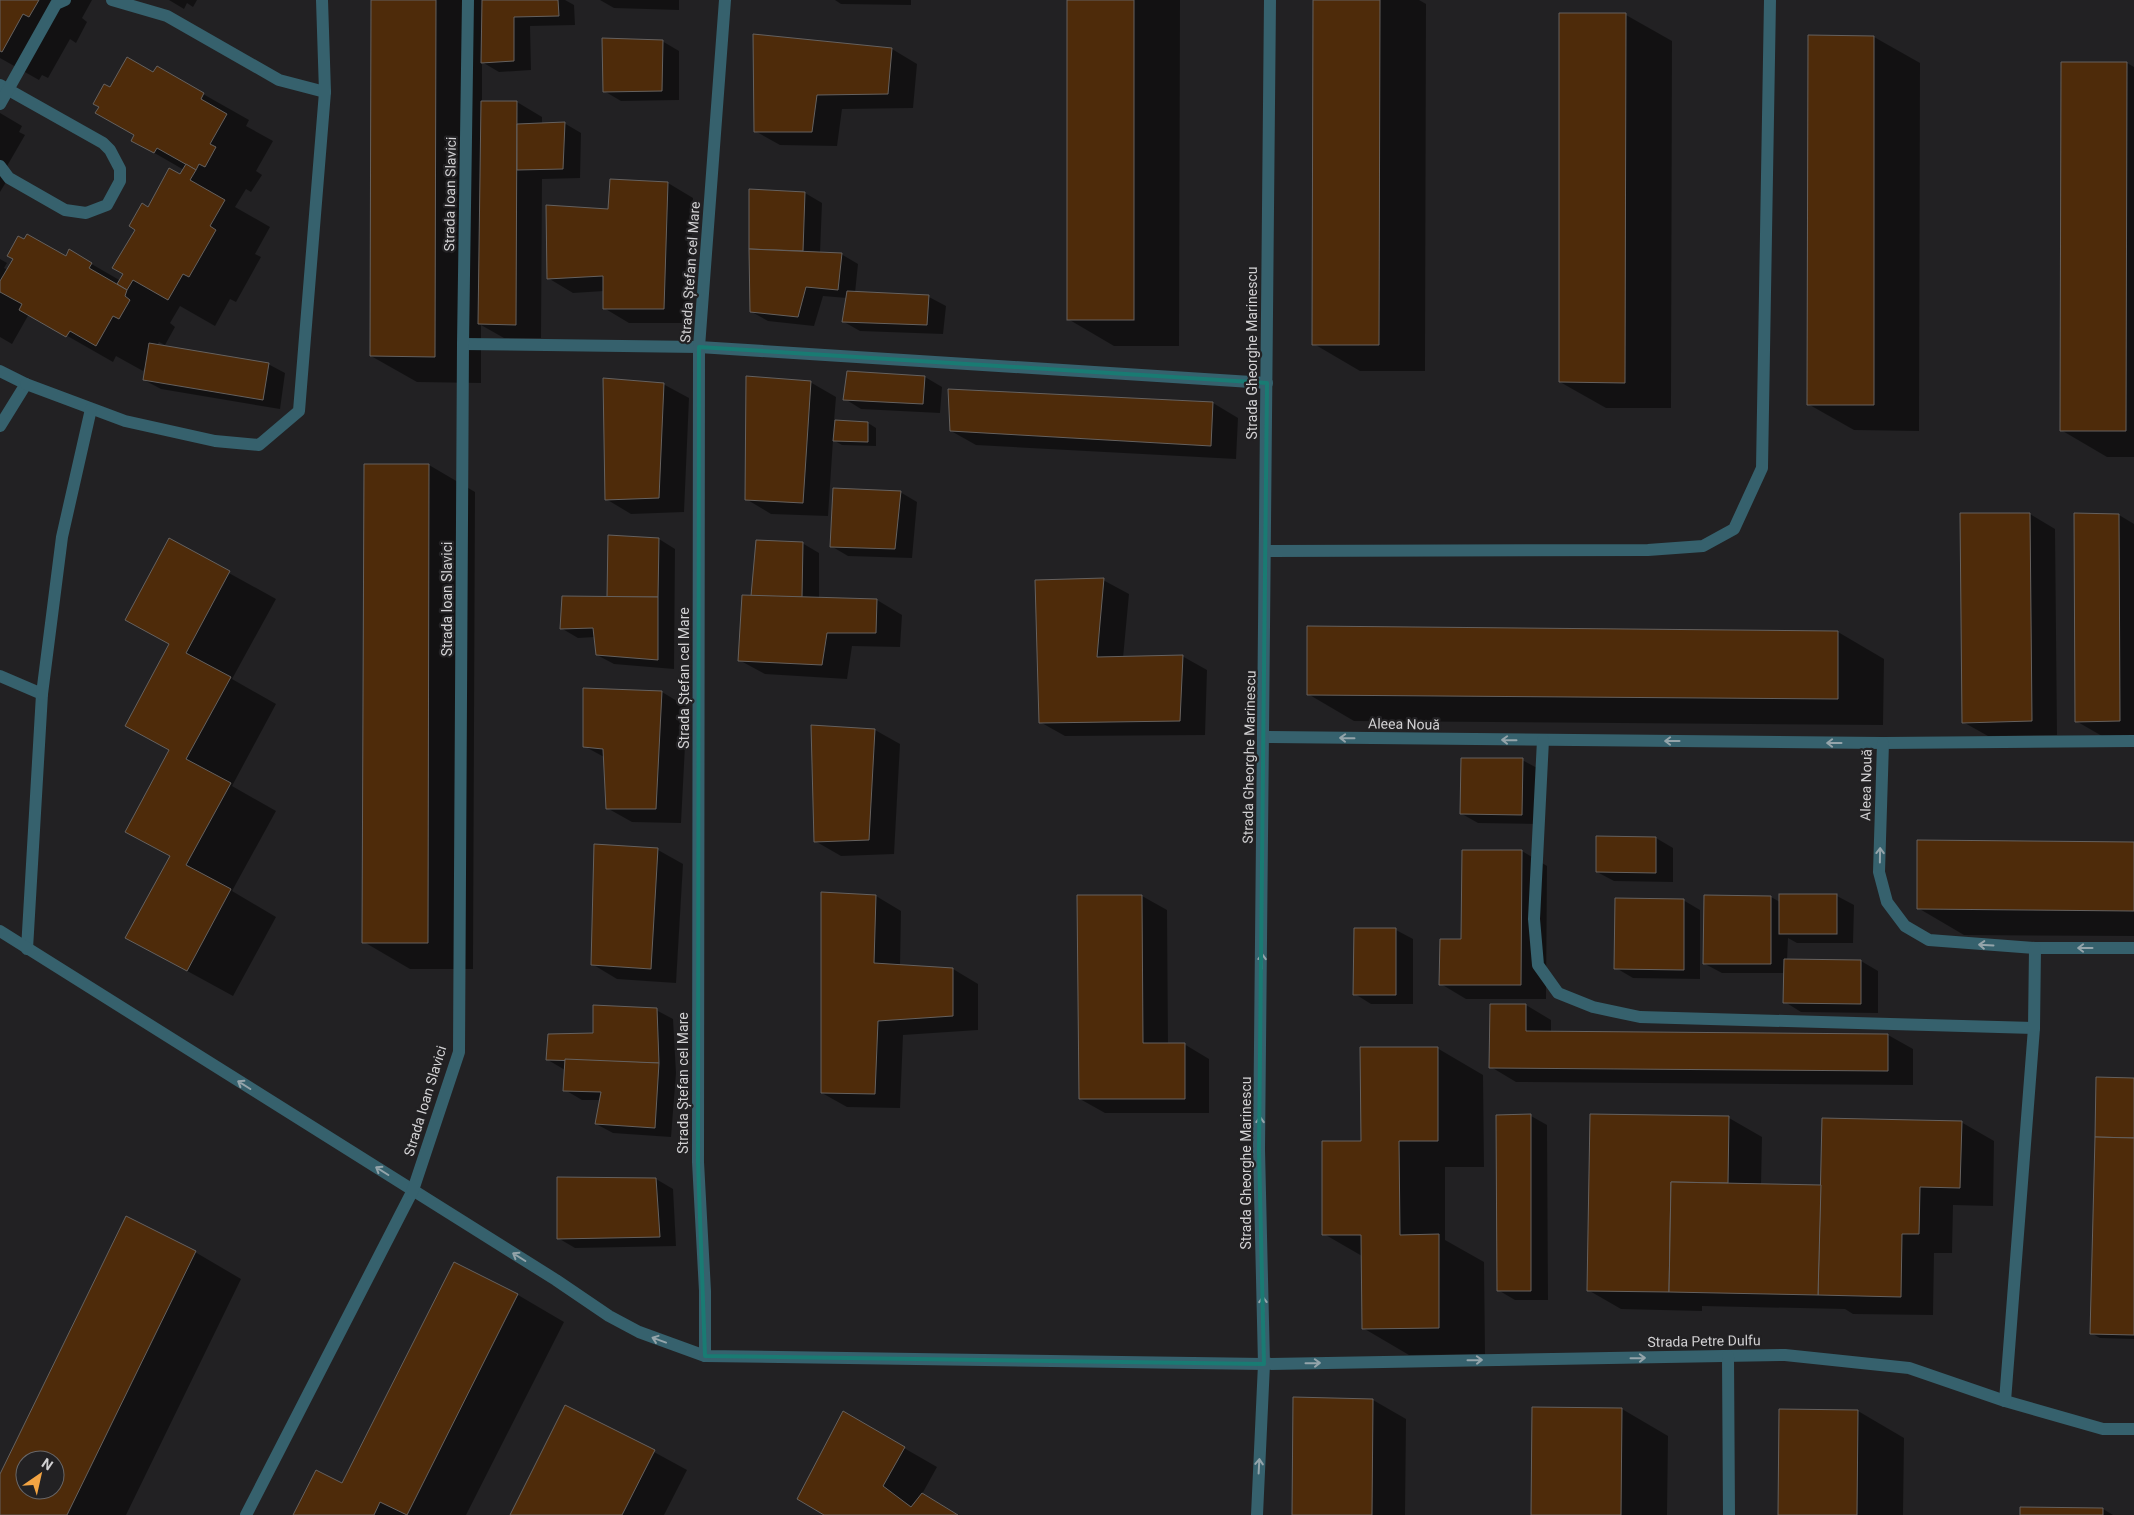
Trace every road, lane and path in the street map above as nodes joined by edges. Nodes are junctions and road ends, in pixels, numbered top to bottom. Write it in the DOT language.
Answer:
graph roads {
  1 [pos="65,0"];
  2 [pos="112,0"];
  3 [pos="322,0"];
  4 [pos="468,0"];
  5 [pos="725,0"];
  6 [pos="1270,0"];
  7 [pos="1770,0"];
  8 [pos="4,87"];
  9 [pos="325,92"];
  10 [pos="0,104"];
  11 [pos="0,166"];
  12 [pos="463,344"];
  13 [pos="699,347"];
  14 [pos="0,371"];
  15 [pos="1267,383"];
  16 [pos="26,384"];
  17 [pos="91,408"];
  18 [pos="0,426"];
  19 [pos="1266,551"];
  20 [pos="0,676"];
  21 [pos="42,694"];
  22 [pos="1264,737"];
  23 [pos="1543,740"];
  24 [pos="2134,741"];
  25 [pos="1883,743"];
  26 [pos="0,931"];
  27 [pos="2035,948"];
  28 [pos="2134,948"];
  29 [pos="27,949"];
  30 [pos="2034,1028"];
  31 [pos="412,1190"];
  32 [pos="705,1356"];
  33 [pos="1728,1356"];
  34 [pos="1264,1364"];
  35 [pos="2005,1401"];
  36 [pos="2134,1429"];
  37 [pos="246,1515"];
  38 [pos="1257,1515"];
  39 [pos="1729,1515"];
  1 -- 8 [label="street"];
  2 -- 9 [label="street"];
  3 -- 9 [label="street"];
  4 -- 12 [label="street, Strada Ioan Slavici"];
  5 -- 13 [label="street, Strada Ștefan cel Mare"];
  6 -- 15 [label="street, Strada Gheorghe Marinescu"];
  7 -- 19 [label="street"];
  8 -- 10 [label="street"];
  8 -- 11 [label="street"];
  9 -- 17 [label="street"];
  12 -- 13 [label="street"];
  12 -- 31 [label="street, Strada Ioan Slavici"];
  13 -- 15 [label="street"];
  13 -- 32 [label="street, Strada Ștefan cel Mare"];
  14 -- 16 [label="street"];
  15 -- 19 [label="street, Strada Gheorghe Marinescu"];
  16 -- 17 [label="street"];
  16 -- 18 [label="street"];
  17 -- 21 [label="street"];
  19 -- 22 [label="street, Strada Gheorghe Marinescu"];
  20 -- 21 [label="street"];
  21 -- 29 [label="street"];
  23 -- 22 [label="street, Aleea Nouă, one-way"];
  34 -- 22 [label="street, Strada Gheorghe Marinescu, one-way"];
  25 -- 23 [label="street, Aleea Nouă, one-way"];
  23 -- 30 [label="street"];
  24 -- 25 [label="street"];
  27 -- 25 [label="street, Aleea Nouă, one-way"];
  26 -- 29 [label="street"];
  28 -- 27 [label="street, Aleea Nouă, one-way"];
  27 -- 30 [label="street"];
  31 -- 29 [label="street, one-way"];
  30 -- 35 [label="street"];
  32 -- 31 [label="street, one-way"];
  31 -- 37 [label="street, Strada Ioan Slavici"];
  32 -- 34 [label="street, Strada Petre Dulfu"];
  34 -- 33 [label="street, Strada Petre Dulfu, one-way"];
  33 -- 35 [label="street, Strada Petre Dulfu"];
  33 -- 39 [label="street"];
  38 -- 34 [label="street, Strada Gheorghe Marinescu, one-way"];
  35 -- 36 [label="street, Strada Petre Dulfu"];
}
